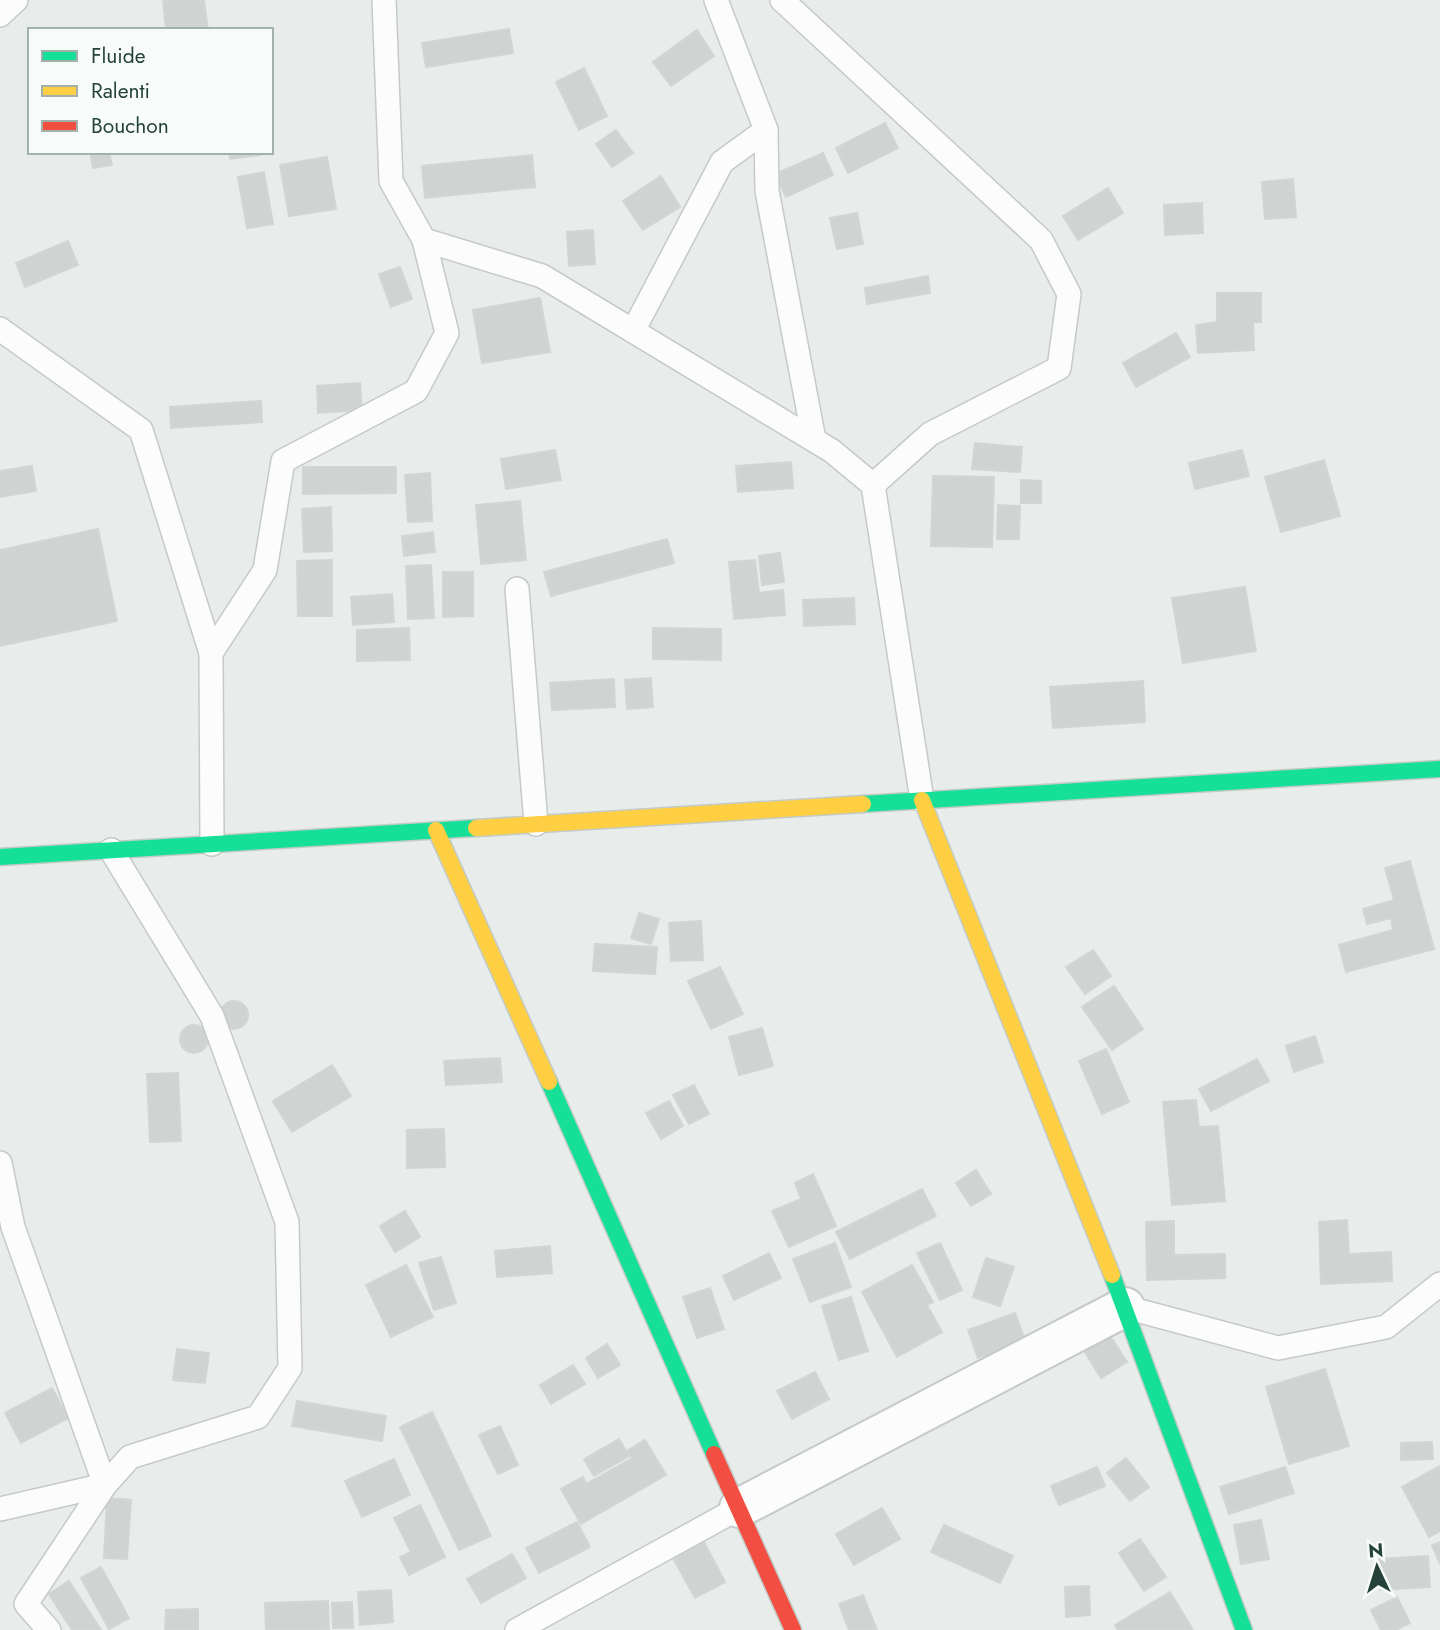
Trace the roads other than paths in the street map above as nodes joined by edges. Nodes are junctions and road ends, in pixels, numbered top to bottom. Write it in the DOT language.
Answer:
graph roads {
  1 [pos="16,0"];
  2 [pos="384,0"];
  3 [pos="716,0"];
  4 [pos="782,0"];
  5 [pos="0,15"];
  6 [pos="766,130"];
  7 [pos="424,240"];
  8 [pos="0,330"];
  9 [pos="633,331"];
  10 [pos="814,440"];
  11 [pos="873,485"];
  12 [pos="517,589"];
  13 [pos="211,653"];
  14 [pos="1440,769"];
  15 [pos="922,800"];
  16 [pos="536,824"];
  17 [pos="436,830"];
  18 [pos="212,844"];
  19 [pos="111,850"];
  20 [pos="0,857"];
  21 [pos="0,1163"];
  22 [pos="1440,1284"];
  23 [pos="1125,1307"];
  24 [pos="104,1485"];
  25 [pos="739,1508"];
  26 [pos="0,1509"];
  27 [pos="49,1630"];
  28 [pos="517,1630"];
  29 [pos="793,1630"];
  30 [pos="1244,1630"];
  1 -- 5 [label="lane"];
  2 -- 7 [label="lane"];
  3 -- 6 [label="lane"];
  4 -- 11 [label="lane"];
  6 -- 9 [label="lane"];
  6 -- 10 [label="lane"];
  7 -- 9 [label="lane"];
  7 -- 13 [label="lane"];
  8 -- 13 [label="lane"];
  9 -- 10 [label="lane"];
  10 -- 11 [label="lane"];
  11 -- 15 [label="lane"];
  12 -- 16 [label="lane"];
  13 -- 18 [label="lane"];
  14 -- 15 [label="street"];
  15 -- 16 [label="street"];
  15 -- 23 [label="street"];
  16 -- 17 [label="street"];
  17 -- 18 [label="street"];
  17 -- 25 [label="street"];
  18 -- 19 [label="street"];
  19 -- 20 [label="street"];
  19 -- 24 [label="lane"];
  21 -- 24 [label="lane"];
  22 -- 23 [label="lane"];
  23 -- 25 [label="street"];
  23 -- 30 [label="street"];
  24 -- 26 [label="lane"];
  24 -- 27 [label="lane"];
  25 -- 28 [label="lane"];
  25 -- 29 [label="street"];
}
